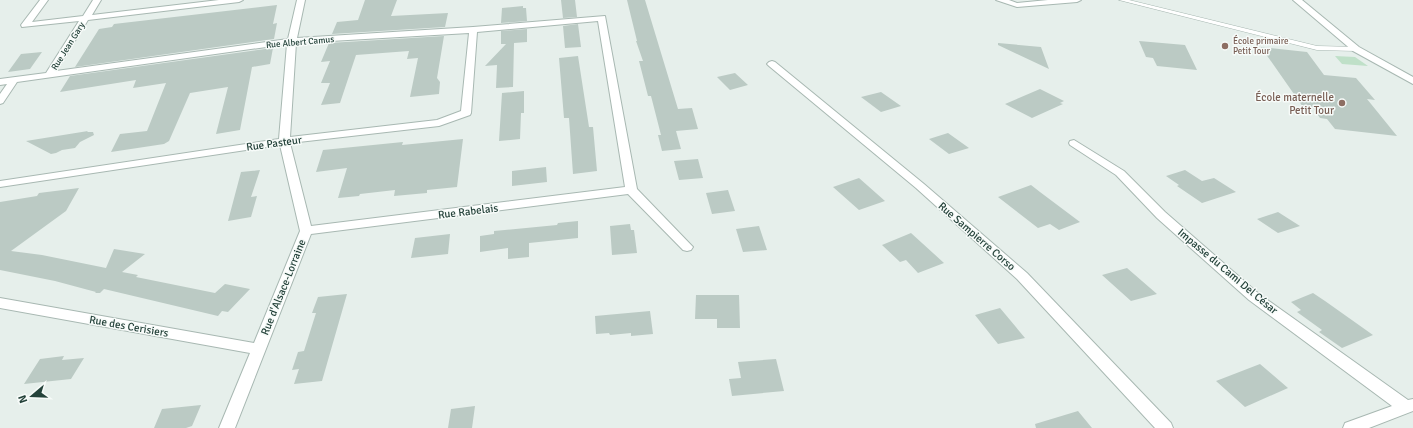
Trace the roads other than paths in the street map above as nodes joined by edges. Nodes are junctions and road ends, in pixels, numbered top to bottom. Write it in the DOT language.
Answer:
graph roads {
  1 [pos="44,0"];
  2 [pos="97,0"];
  3 [pos="239,0"];
  4 [pos="301,0"];
  5 [pos="1000,0"];
  6 [pos="1077,0"];
  7 [pos="1122,0"];
  8 [pos="1297,0"];
  9 [pos="86,18"];
  10 [pos="473,30"];
  11 [pos="292,41"];
  12 [pos="1356,49"];
  13 [pos="772,64"];
  14 [pos="50,74"];
  15 [pos="14,80"];
  16 [pos="1413,81"];
  17 [pos="0,82"];
  18 [pos="0,100"];
  19 [pos="284,141"];
  20 [pos="1074,143"];
  21 [pos="0,184"];
  22 [pos="631,190"];
  23 [pos="306,231"];
  24 [pos="687,247"];
  25 [pos="0,303"];
  26 [pos="258,349"];
  27 [pos="1410,406"];
  28 [pos="227,428"];
  29 [pos="1165,428"];
  30 [pos="1352,428"];
  1 -- 9 [label="street, Rue Jean Gary"];
  2 -- 9 [label="street, Rue Jean Gary"];
  3 -- 9 [label="street"];
  4 -- 11 [label="street, Rue d'Alsace-Lorraine"];
  5 -- 6 [label="street"];
  7 -- 12 [label="lane"];
  8 -- 12 [label="street"];
  9 -- 14 [label="street, Rue Jean Gary"];
  10 -- 11 [label="street, Rue Albert Camus"];
  10 -- 19 [label="street, Rue Pasteur"];
  10 -- 22 [label="street, Rue Albert Camus"];
  11 -- 14 [label="street, Rue Albert Camus"];
  11 -- 19 [label="street, Rue d'Alsace-Lorraine"];
  12 -- 16 [label="street"];
  13 -- 29 [label="street, Rue Sampierre Corso"];
  14 -- 15 [label="street, Rue Albert Camus"];
  15 -- 17 [label="street, Rue Albert Camus"];
  15 -- 18 [label="street"];
  19 -- 21 [label="street, Rue Pasteur"];
  19 -- 23 [label="street, Rue d'Alsace-Lorraine"];
  20 -- 27 [label="street, Impasse du Cami Del César"];
  22 -- 23 [label="street, Rue Rabelais"];
  22 -- 24 [label="street"];
  23 -- 26 [label="street, Rue d'Alsace-Lorraine"];
  25 -- 26 [label="street, Rue des Cerisiers"];
  26 -- 28 [label="street, Rue d'Alsace-Lorraine"];
  27 -- 30 [label="street"];
}
